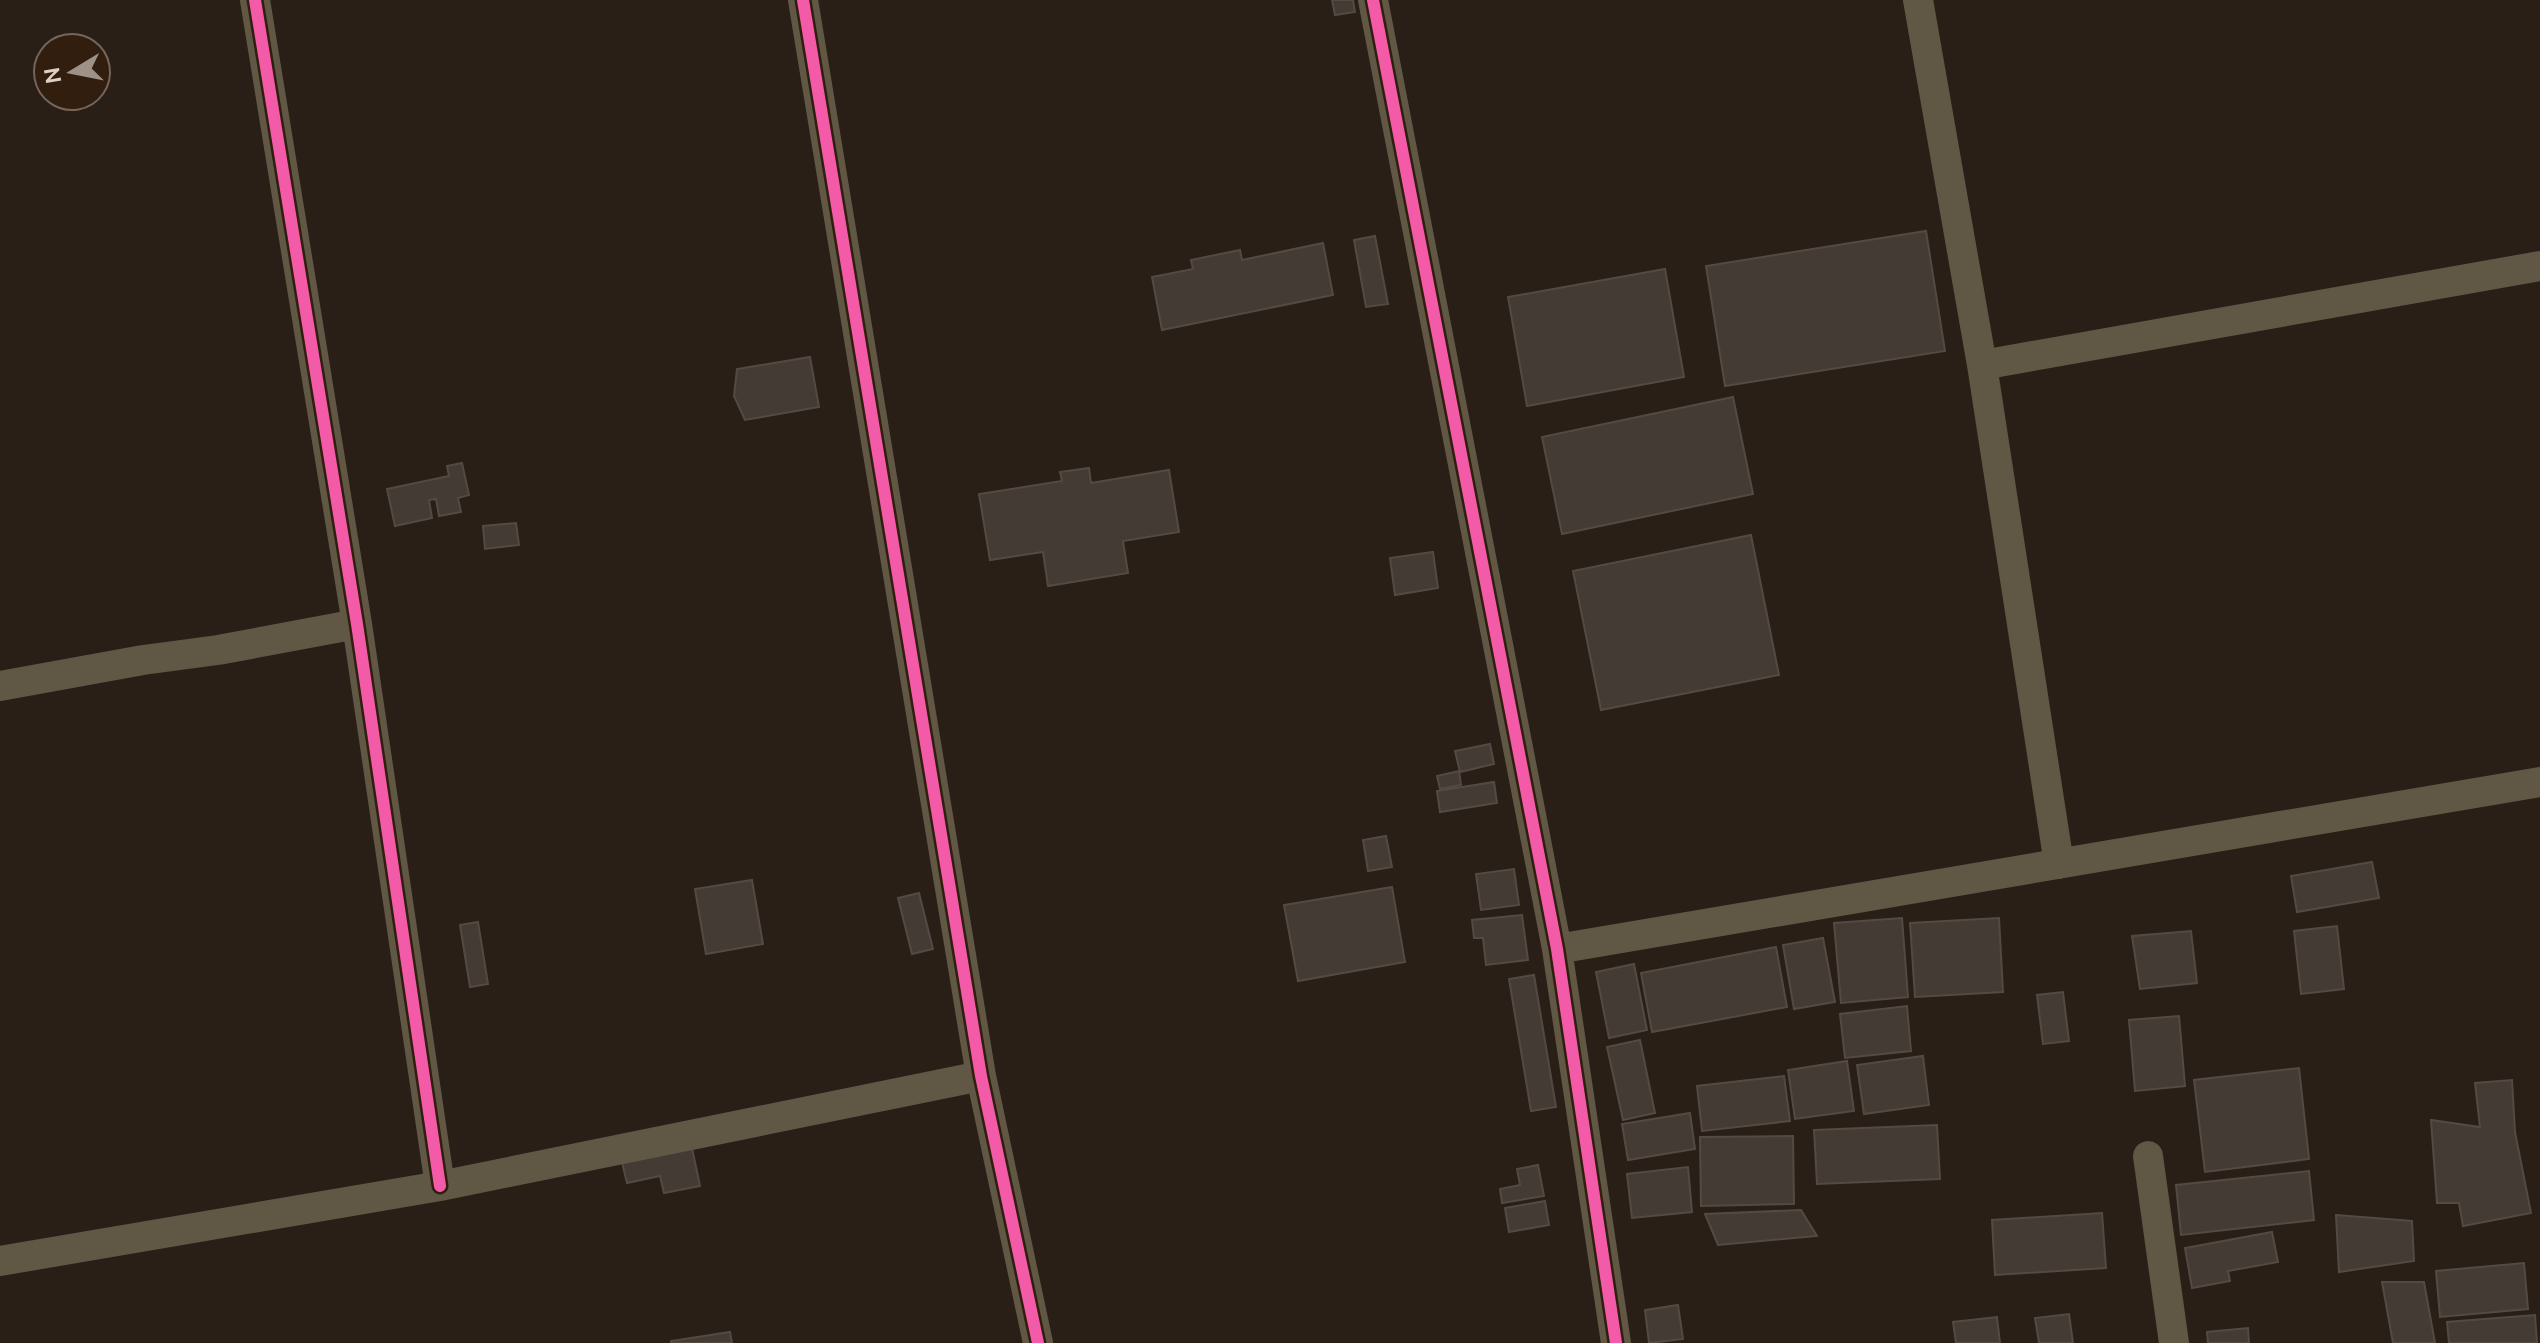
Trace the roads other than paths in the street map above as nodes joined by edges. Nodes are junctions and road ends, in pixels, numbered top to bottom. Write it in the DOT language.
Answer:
graph roads {
  1 [pos="255,0"];
  2 [pos="803,0"];
  3 [pos="1373,0"];
  4 [pos="1918,0"];
  5 [pos="2540,266"];
  6 [pos="1982,365"];
  7 [pos="357,624"];
  8 [pos="0,686"];
  9 [pos="2540,782"];
  10 [pos="2059,864"];
  11 [pos="1557,949"];
  12 [pos="981,1076"];
  13 [pos="2148,1156"];
  14 [pos="440,1186"];
  15 [pos="0,1261"];
  16 [pos="1038,1343"];
  17 [pos="1616,1343"];
  18 [pos="2174,1343"];
  1 -- 7 [label="street"];
  2 -- 12 [label="street"];
  3 -- 11 [label="street"];
  4 -- 6 [label="street"];
  5 -- 6 [label="street"];
  6 -- 10 [label="street"];
  7 -- 8 [label="street"];
  7 -- 14 [label="street"];
  9 -- 10 [label="street"];
  10 -- 11 [label="street"];
  11 -- 17 [label="street"];
  12 -- 14 [label="street"];
  12 -- 16 [label="street"];
  13 -- 18 [label="street"];
  14 -- 15 [label="street"];
}
